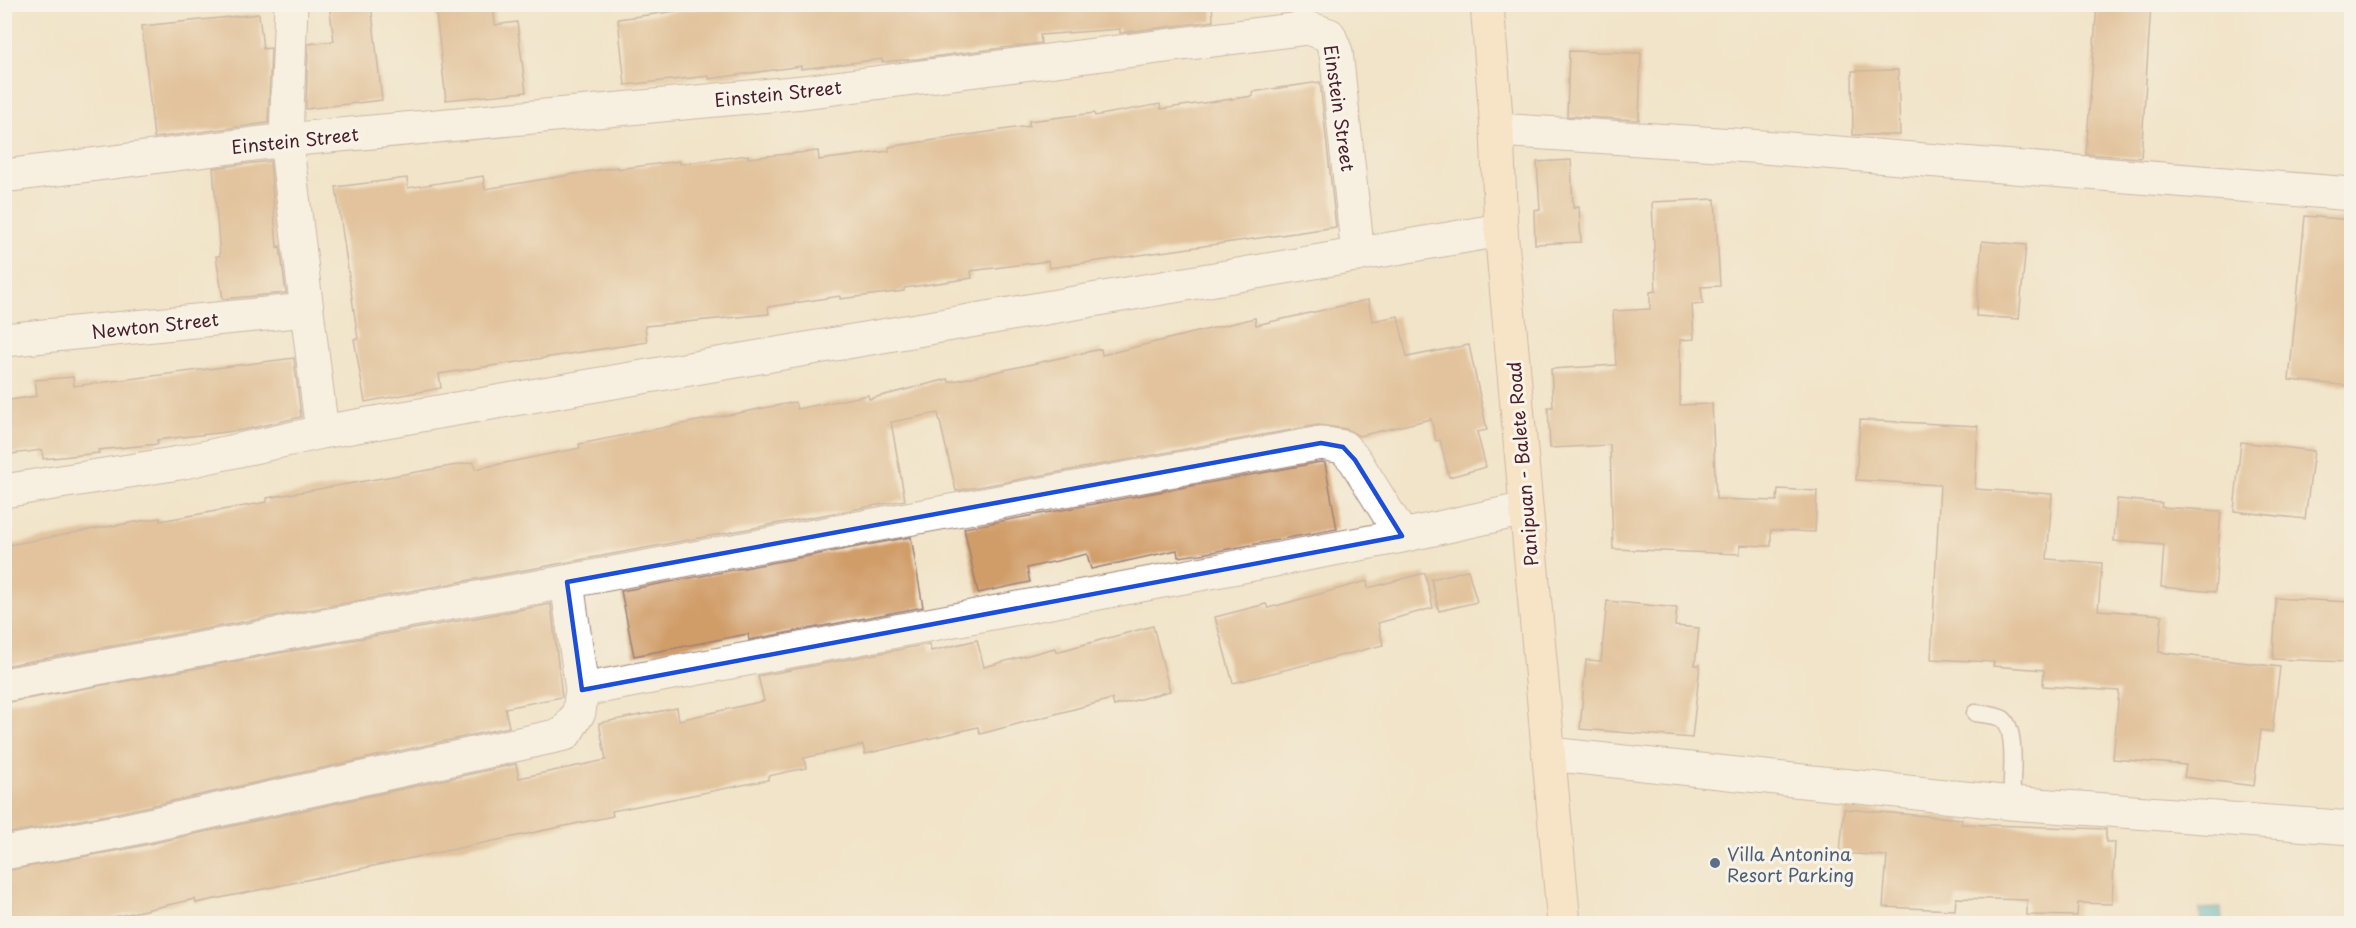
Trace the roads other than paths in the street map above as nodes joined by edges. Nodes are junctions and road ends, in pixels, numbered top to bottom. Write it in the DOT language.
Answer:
graph roads {
  1 [pos="291,4"];
  2 [pos="1487,4"];
  3 [pos="1497,130"];
  4 [pos="286,140"];
  5 [pos="4,176"];
  6 [pos="2352,194"];
  7 [pos="1501,230"];
  8 [pos="1358,255"];
  9 [pos="306,310"];
  10 [pos="4,340"];
  11 [pos="322,432"];
  12 [pos="4,491"];
  13 [pos="1526,508"];
  14 [pos="1402,536"];
  15 [pos="567,582"];
  16 [pos="4,685"];
  17 [pos="582,690"];
  18 [pos="1975,713"];
  19 [pos="1549,754"];
  20 [pos="2011,802"];
  21 [pos="2352,828"];
  22 [pos="4,854"];
  23 [pos="1564,924"];
  1 -- 4 [label="street"];
  2 -- 3 [label="main road, Panipuan - Balete Road"];
  3 -- 6 [label="street"];
  3 -- 7 [label="main road, Panipuan - Balete Road"];
  4 -- 5 [label="street, Einstein Street"];
  4 -- 8 [label="street, Einstein Street"];
  4 -- 9 [label="street"];
  7 -- 8 [label="street"];
  7 -- 13 [label="main road, Panipuan - Balete Road"];
  8 -- 11 [label="street"];
  9 -- 10 [label="street, Newton Street"];
  9 -- 11 [label="street"];
  11 -- 12 [label="street"];
  13 -- 14 [label="street"];
  13 -- 19 [label="main road, Panipuan - Balete Road"];
  14 -- 15 [label="street"];
  14 -- 17 [label="street"];
  15 -- 16 [label="street"];
  15 -- 17 [label="street"];
  17 -- 22 [label="street"];
  18 -- 20 [label="lane"];
  19 -- 20 [label="street"];
  19 -- 23 [label="main road, Panipuan - Balete Road"];
  20 -- 21 [label="street"];
}
